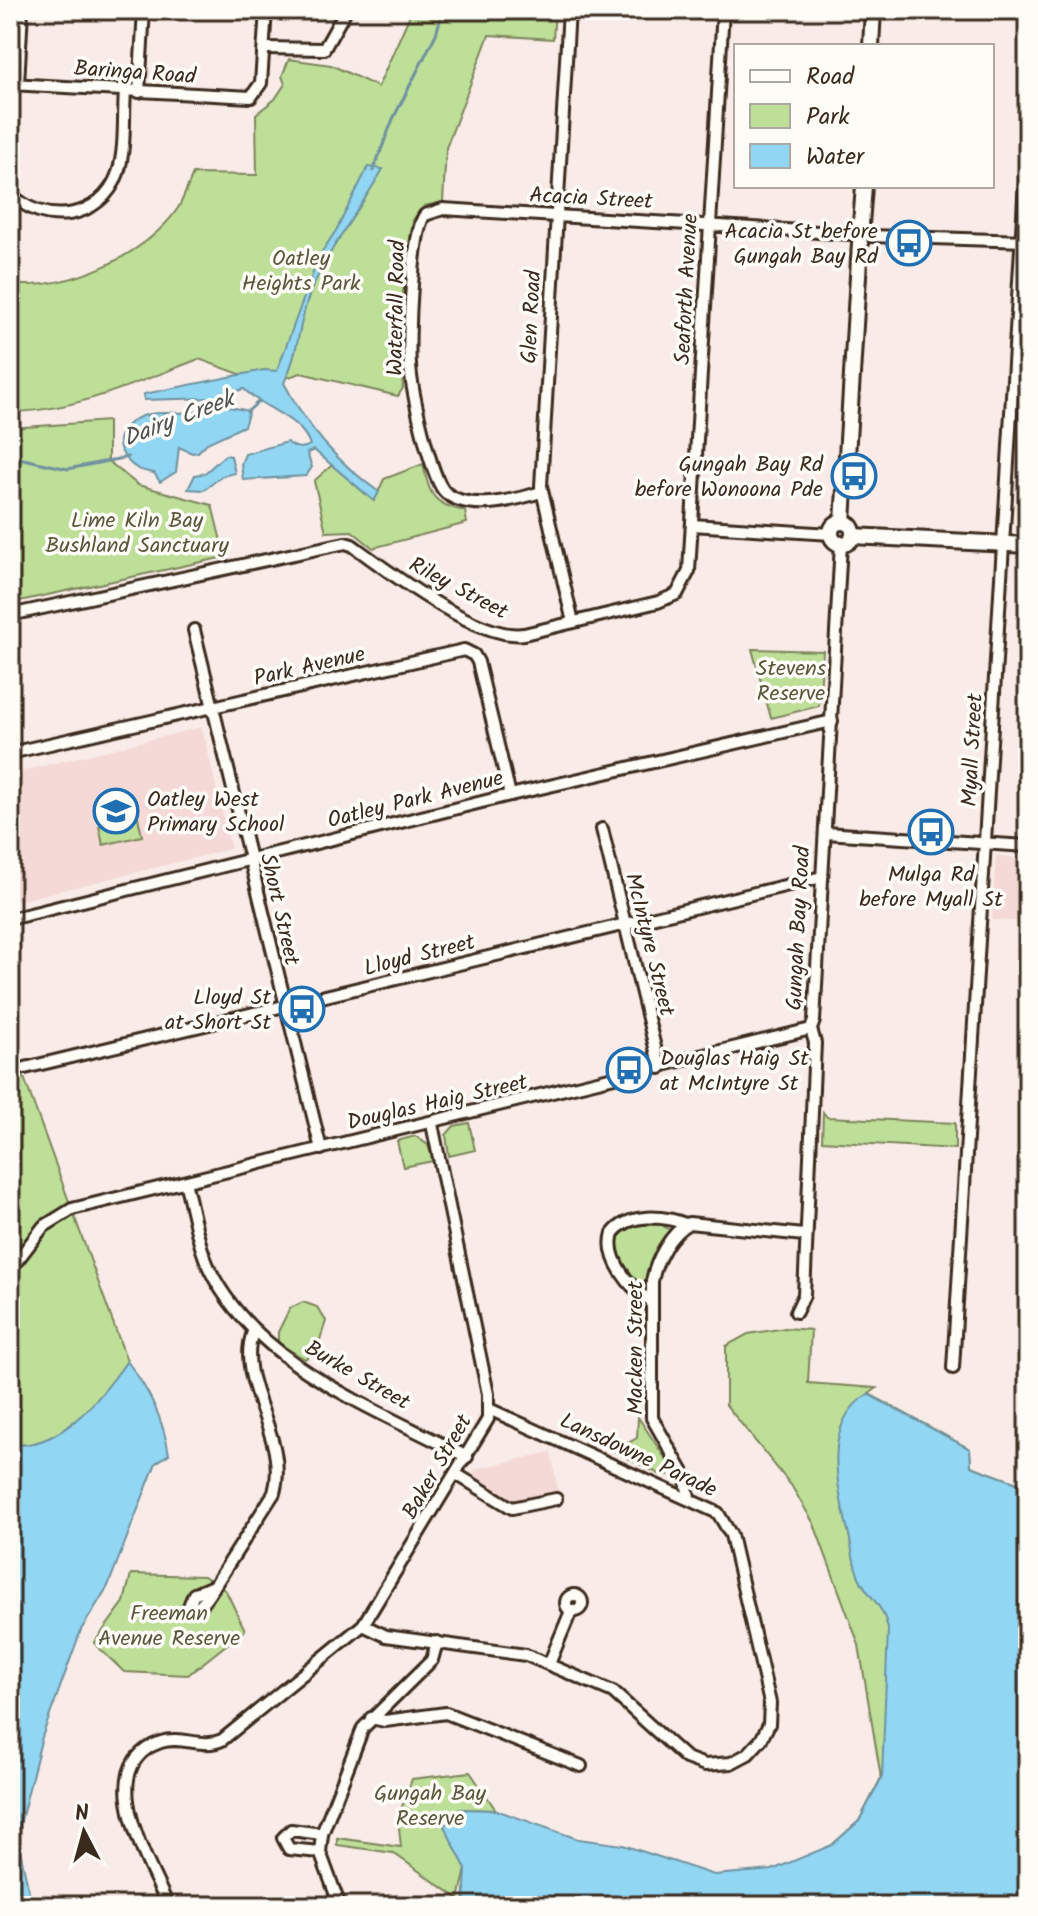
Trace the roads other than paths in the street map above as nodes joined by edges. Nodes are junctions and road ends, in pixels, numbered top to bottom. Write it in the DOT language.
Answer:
graph roads {
  1 [pos="22,10"];
  2 [pos="144,10"];
  3 [pos="266,10"];
  4 [pos="346,10"];
  5 [pos="569,10"];
  6 [pos="723,10"];
  7 [pos="873,10"];
  8 [pos="871,44"];
  9 [pos="264,48"];
  10 [pos="14,84"];
  11 [pos="125,91"];
  12 [pos="139,92"];
  13 [pos="1028,133"];
  14 [pos="864,188"];
  15 [pos="10,193"];
  16 [pos="425,215"];
  17 [pos="556,216"];
  18 [pos="708,224"];
  19 [pos="860,234"];
  20 [pos="1025,241"];
  21 [pos="541,492"];
  22 [pos="692,525"];
  23 [pos="842,538"];
  24 [pos="1004,544"];
  25 [pos="1028,545"];
  26 [pos="689,571"];
  27 [pos="10,615"];
  28 [pos="573,622"];
  29 [pos="194,630"];
  30 [pos="213,709"];
  31 [pos="832,721"];
  32 [pos="10,753"];
  33 [pos="510,795"];
  34 [pos="602,829"];
  35 [pos="825,833"];
  36 [pos="985,843"];
  37 [pos="1028,846"];
  38 [pos="250,861"];
  39 [pos="822,877"];
  40 [pos="10,919"];
  41 [pos="625,924"];
  42 [pos="284,1008"];
  43 [pos="811,1029"];
  44 [pos="25,1068"];
  45 [pos="660,1068"];
  46 [pos="432,1124"];
  47 [pos="321,1149"];
  48 [pos="185,1182"];
  49 [pos="685,1224"];
  50 [pos="804,1235"];
  51 [pos="10,1270"];
  52 [pos="652,1301"];
  53 [pos="796,1312"];
  54 [pos="253,1332"];
  55 [pos="953,1368"];
  56 [pos="489,1409"];
  57 [pos="467,1457"];
  58 [pos="456,1474"];
  59 [pos="689,1497"];
  60 [pos="556,1499"];
  61 [pos="215,1585"];
  62 [pos="571,1611"];
  63 [pos="363,1625"];
  64 [pos="437,1642"];
  65 [pos="549,1664"];
  66 [pos="371,1718"];
  67 [pos="581,1766"];
  68 [pos="322,1834"];
  69 [pos="320,1852"];
  70 [pos="168,1906"];
  71 [pos="340,1906"];
  1 -- 10 [label="street"];
  2 -- 12 [label="street"];
  3 -- 9 [label="street"];
  4 -- 9 [label="street"];
  5 -- 17 [label="street, Glen Road"];
  6 -- 18 [label="street, Seaforth Avenue"];
  7 -- 8 [label="street"];
  9 -- 12 [label="street, Baringa Road"];
  10 -- 11 [label="street, Baringa Road"];
  11 -- 12 [label="street, Baringa Road"];
  11 -- 15 [label="street"];
  13 -- 20 [label="street, Myall Street"];
  14 -- 19 [label="street"];
  16 -- 17 [label="street, Acacia Street"];
  16 -- 21 [label="street, Waterfall Road"];
  17 -- 18 [label="street, Acacia Street"];
  17 -- 21 [label="street, Glen Road"];
  18 -- 19 [label="street, Acacia Street"];
  18 -- 22 [label="street, Seaforth Avenue"];
  19 -- 20 [label="street, Acacia Street"];
  19 -- 23 [label="street"];
  20 -- 24 [label="street, Myall Street"];
  21 -- 28 [label="street, Glen Road"];
  22 -- 23 [label="street"];
  22 -- 26 [label="street, Seaforth Avenue"];
  23 -- 24 [label="street"];
  23 -- 31 [label="street, Gungah Bay Road"];
  24 -- 25 [label="street"];
  24 -- 36 [label="street, Myall Street"];
  26 -- 28 [label="street, Riley Street"];
  27 -- 28 [label="street, Riley Street"];
  29 -- 30 [label="street, Short Street"];
  30 -- 32 [label="street, Park Avenue"];
  30 -- 33 [label="street, Park Avenue"];
  30 -- 38 [label="street, Short Street"];
  31 -- 33 [label="street, Oatley Park Avenue"];
  31 -- 35 [label="street, Gungah Bay Road"];
  33 -- 38 [label="street, Oatley Park Avenue"];
  34 -- 41 [label="street, McIntyre Street"];
  35 -- 36 [label="street"];
  35 -- 39 [label="street, Gungah Bay Road"];
  36 -- 37 [label="street"];
  36 -- 55 [label="street, Myall Street"];
  38 -- 40 [label="street, Oatley Park Avenue"];
  38 -- 42 [label="street, Short Street"];
  39 -- 41 [label="street, Lloyd Street"];
  39 -- 43 [label="street, Gungah Bay Road"];
  41 -- 42 [label="street, Lloyd Street"];
  41 -- 45 [label="street, McIntyre Street"];
  42 -- 44 [label="street, Lloyd Street"];
  42 -- 47 [label="street, Short Street"];
  43 -- 45 [label="street, Douglas Haig Street"];
  43 -- 50 [label="street, Gungah Bay Road"];
  45 -- 46 [label="street, Douglas Haig Street"];
  46 -- 47 [label="street, Douglas Haig Street"];
  46 -- 56 [label="street, Baker Street"];
  47 -- 48 [label="street, Douglas Haig Street"];
  48 -- 51 [label="street, Douglas Haig Street"];
  48 -- 54 [label="street, Burke Street"];
  49 -- 50 [label="street"];
  49 -- 52 [label="street, Macken Street"];
  49 -- 52 [label="street"];
  50 -- 53 [label="street, Gungah Bay Road"];
  52 -- 59 [label="street, Macken Street"];
  54 -- 57 [label="street, Burke Street"];
  54 -- 61 [label="street"];
  56 -- 57 [label="street, Baker Street"];
  56 -- 59 [label="street, Lansdowne Parade"];
  57 -- 58 [label="street, Baker Street"];
  58 -- 60 [label="street"];
  58 -- 63 [label="street, Baker Street"];
  59 -- 65 [label="street, Lansdowne Parade"];
  62 -- 65 [label="street"];
  63 -- 64 [label="street, Lansdowne Parade"];
  63 -- 70 [label="street, Baker Street"];
  64 -- 65 [label="street, Lansdowne Parade"];
  64 -- 66 [label="street"];
  66 -- 67 [label="street"];
  66 -- 68 [label="street"];
  68 -- 69 [label="street"];
  68 -- 69 [label="street"];
  69 -- 71 [label="street"];
}
